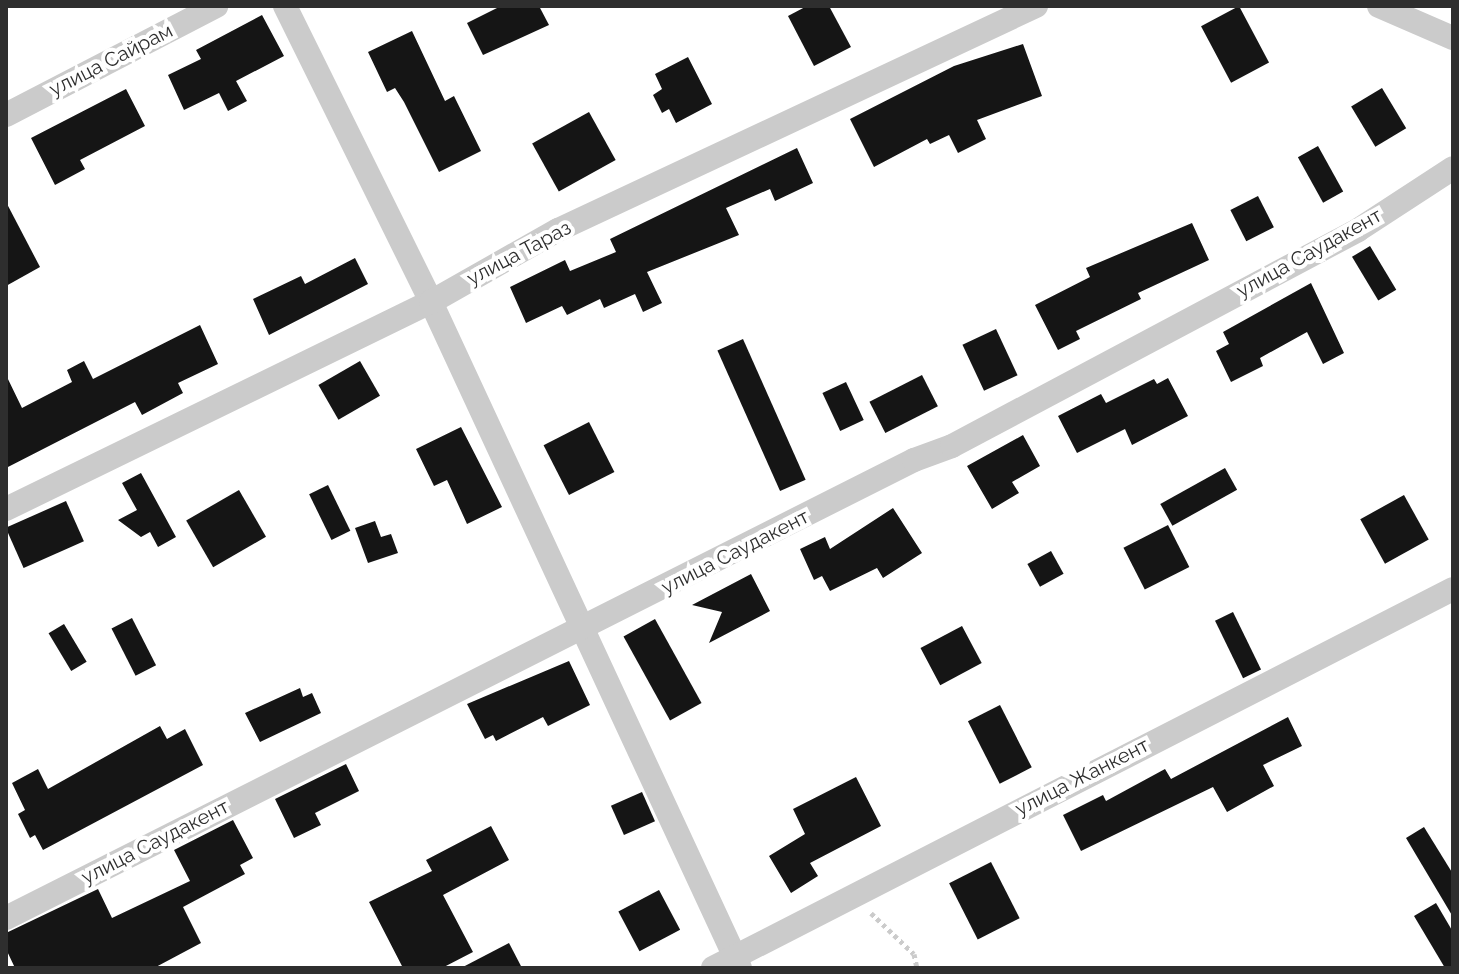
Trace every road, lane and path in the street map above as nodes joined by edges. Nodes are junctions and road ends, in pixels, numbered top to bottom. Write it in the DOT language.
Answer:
graph roads {
  1 [pos="216,6"];
  2 [pos="285,6"];
  3 [pos="1036,6"];
  4 [pos="1379,6"];
  5 [pos="1453,38"];
  6 [pos="6,115"];
  7 [pos="1453,168"];
  8 [pos="431,302"];
  9 [pos="6,509"];
  10 [pos="1453,589"];
  11 [pos="584,630"];
  12 [pos="852,898"];
  13 [pos="6,918"];
  14 [pos="729,965"];
  15 [pos="917,968"];
  1 -- 6 [label="street, улица Сайрам"];
  2 -- 8 [label="street"];
  3 -- 8 [label="street, улица Тараз"];
  4 -- 5 [label="street"];
  7 -- 11 [label="street, улица Саудакент"];
  8 -- 9 [label="street, улица Тараз"];
  8 -- 11 [label="street"];
  10 -- 12 [label="street, улица Жанкент"];
  11 -- 13 [label="street, улица Саудакент"];
  11 -- 14 [label="street"];
  12 -- 14 [label="street, улица Жанкент"];
  12 -- 15 [label="path"];
}
